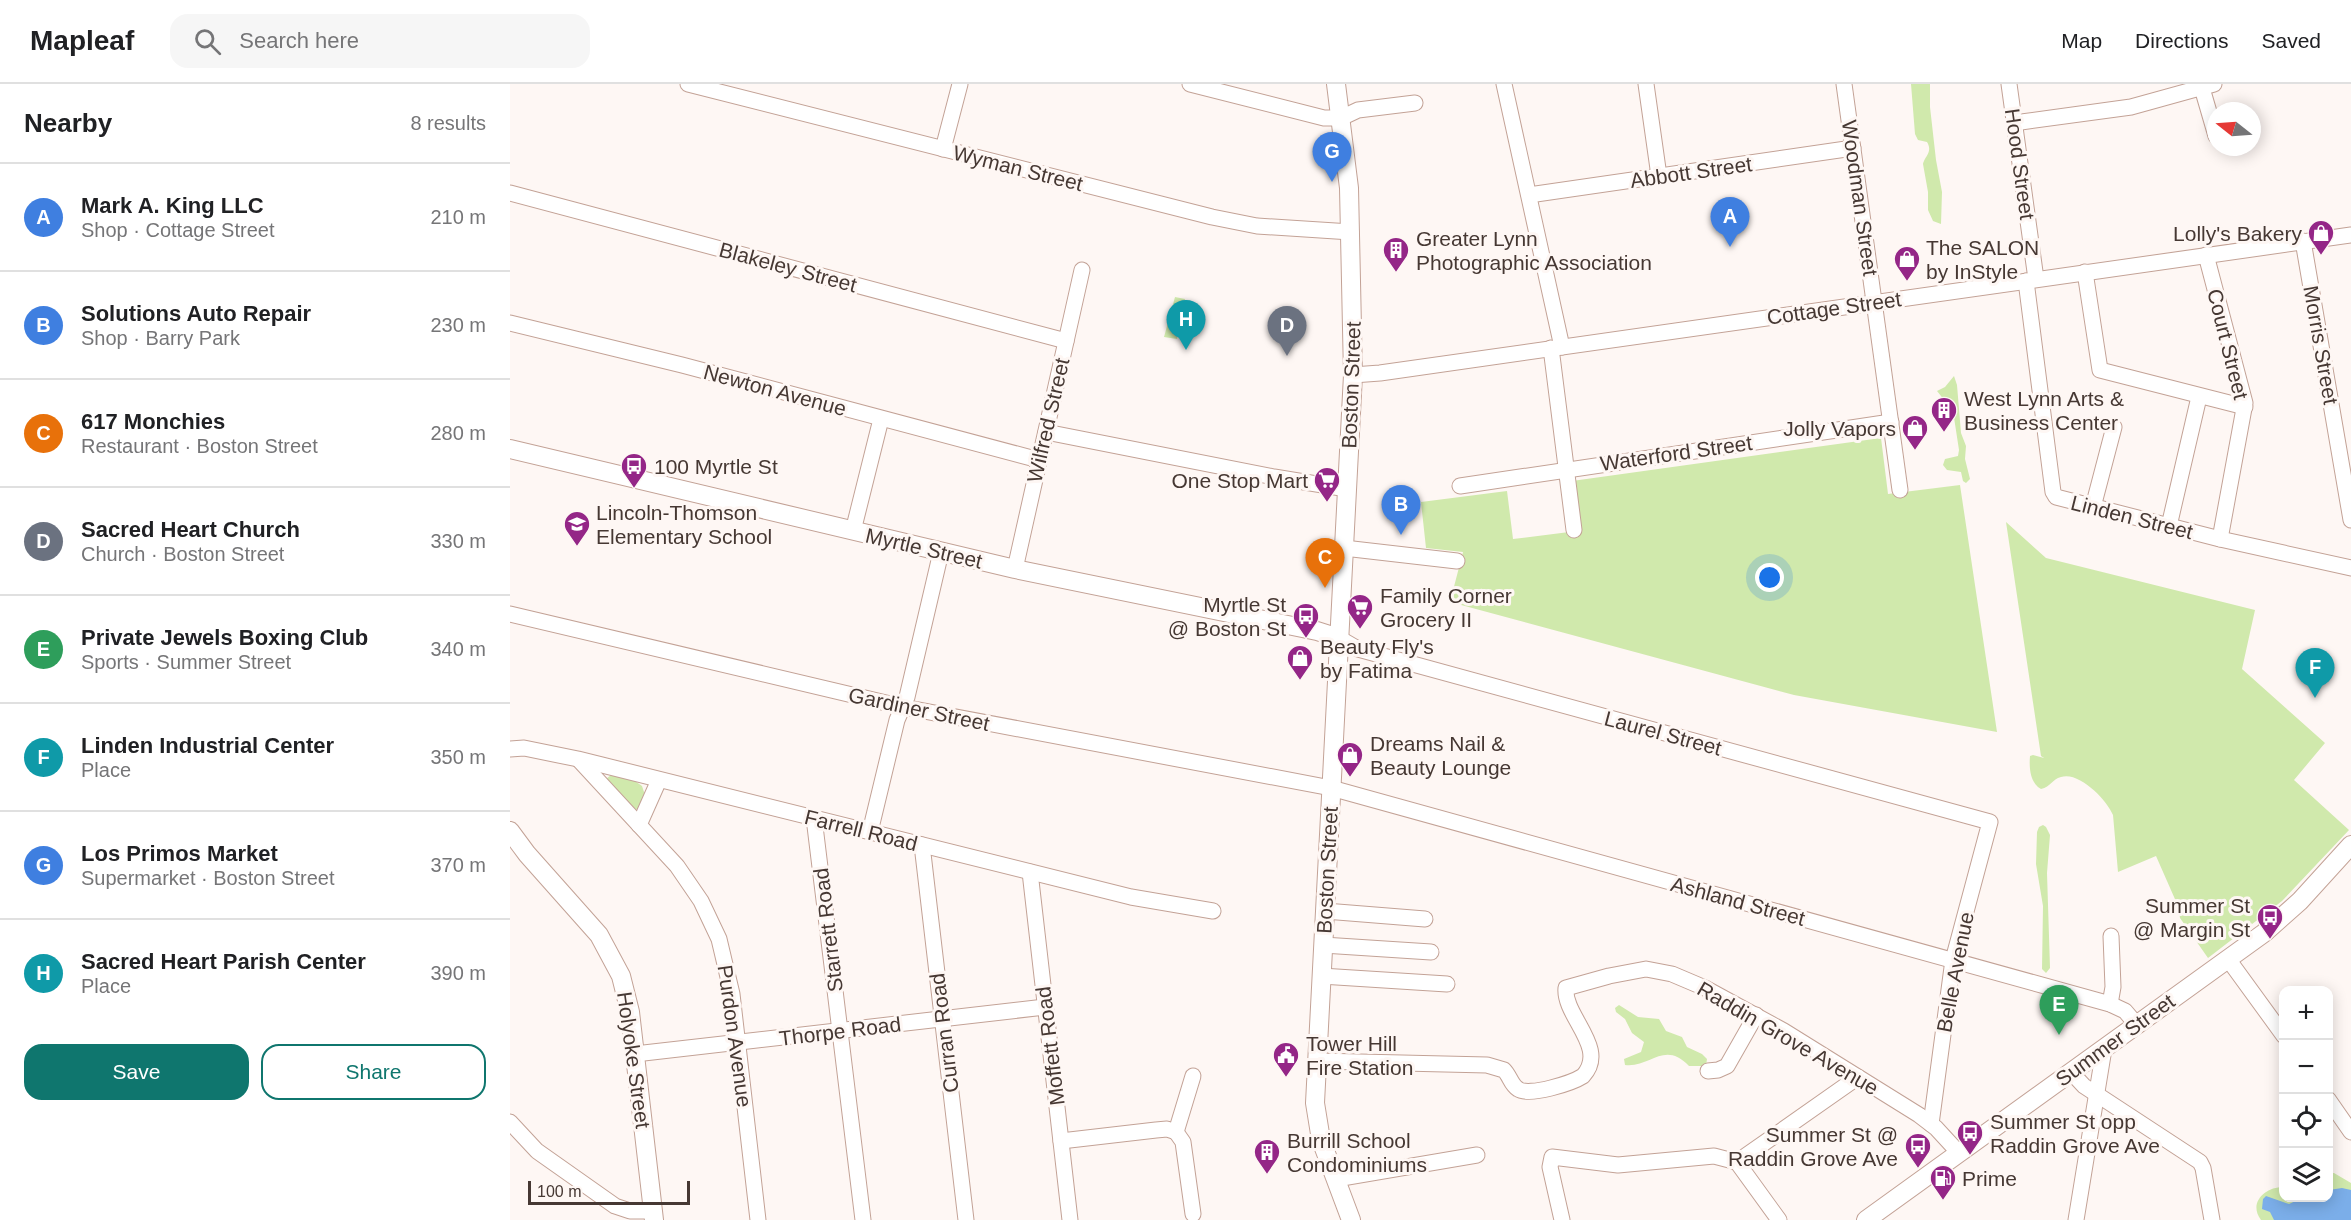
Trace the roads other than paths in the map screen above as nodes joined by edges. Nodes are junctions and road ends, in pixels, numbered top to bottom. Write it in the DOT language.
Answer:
graph roads {
  1 [pos="688,84"];
  2 [pos="960,84"];
  3 [pos="1190,84"];
  4 [pos="1336,84"];
  5 [pos="1504,84"];
  6 [pos="1646,84"];
  7 [pos="1845,84"];
  8 [pos="2009,84"];
  9 [pos="2208,86"];
  10 [pos="1415,102"];
  11 [pos="2211,102"];
  12 [pos="1341,118"];
  13 [pos="2014,123"];
  14 [pos="1853,148"];
  15 [pos="943,149"];
  16 [pos="1659,176"];
  17 [pos="510,193"];
  18 [pos="1528,195"];
  19 [pos="1351,232"];
  20 [pos="2351,235"];
  21 [pos="2303,241"];
  22 [pos="2206,255"];
  23 [pos="1082,270"];
  24 [pos="2085,272"];
  25 [pos="2030,280"];
  26 [pos="1875,302"];
  27 [pos="510,323"];
  28 [pos="1066,341"];
  29 [pos="1556,348"];
  30 [pos="1353,375"];
  31 [pos="2199,397"];
  32 [pos="2245,407"];
  33 [pos="881,419"];
  34 [pos="1891,422"];
  35 [pos="2114,427"];
  36 [pos="1046,432"];
  37 [pos="510,449"];
  38 [pos="1039,460"];
  39 [pos="1567,471"];
  40 [pos="1460,486"];
  41 [pos="1347,489"];
  42 [pos="1900,490"];
  43 [pos="2093,507"];
  44 [pos="2351,520"];
  45 [pos="2169,526"];
  46 [pos="1575,530"];
  47 [pos="853,531"];
  48 [pos="2220,539"];
  49 [pos="1344,548"];
  50 [pos="941,552"];
  51 [pos="1457,561"];
  52 [pos="2351,568"];
  53 [pos="1015,569"];
  54 [pos="510,614"];
  55 [pos="1339,638"];
  56 [pos="903,708"];
  57 [pos="510,749"];
  58 [pos="578,759"];
  59 [pos="659,780"];
  60 [pos="1331,788"];
  61 [pos="814,818"];
  62 [pos="1990,822"];
  63 [pos="639,825"];
  64 [pos="510,831"];
  65 [pos="870,832"];
  66 [pos="922,845"];
  67 [pos="2351,845"];
  68 [pos="1030,872"];
  69 [pos="1213,911"];
  70 [pos="1325,911"];
  71 [pos="1425,919"];
  72 [pos="2111,936"];
  73 [pos="1323,945"];
  74 [pos="1431,952"];
  75 [pos="2228,959"];
  76 [pos="1953,960"];
  77 [pos="1321,976"];
  78 [pos="1447,984"];
  79 [pos="2110,1004"];
  80 [pos="1045,1007"];
  81 [pos="1756,1015"];
  82 [pos="943,1019"];
  83 [pos="2137,1025"];
  84 [pos="2279,1030"];
  85 [pos="840,1031"];
  86 [pos="737,1043"];
  87 [pos="2104,1049"];
  88 [pos="635,1054"];
  89 [pos="1317,1061"];
  90 [pos="1708,1071"];
  91 [pos="2072,1072"];
  92 [pos="1193,1076"];
  93 [pos="1858,1077"];
  94 [pos="2098,1095"];
  95 [pos="2333,1105"];
  96 [pos="510,1122"];
  97 [pos="1931,1124"];
  98 [pos="1176,1132"];
  99 [pos="2351,1132"];
  100 [pos="1060,1141"];
  101 [pos="1959,1153"];
  102 [pos="1477,1155"];
  103 [pos="1737,1162"];
  104 [pos="1336,1179"];
  105 [pos="1193,1214"];
  106 [pos="653,1215"];
  107 [pos="758,1220"];
  108 [pos="863,1220"];
  109 [pos="966,1220"];
  110 [pos="1070,1220"];
  111 [pos="1351,1220"];
  112 [pos="1562,1220"];
  113 [pos="1779,1220"];
  114 [pos="1866,1220"];
  115 [pos="2076,1220"];
  116 [pos="2212,1220"];
  1 -- 15 [label="street, Wyman Street"];
  2 -- 15 [label="street"];
  3 -- 12 [label="street"];
  4 -- 12 [label="main road, Boston Street"];
  5 -- 18 [label="street"];
  6 -- 16 [label="street"];
  7 -- 14 [label="street, Woodman Street"];
  8 -- 13 [label="street, Hood Street"];
  9 -- 11 [label="street"];
  9 -- 13 [label="street"];
  10 -- 12 [label="street"];
  12 -- 19 [label="main road, Boston Street"];
  13 -- 25 [label="street, Hood Street"];
  14 -- 16 [label="street, Abbott Street"];
  14 -- 26 [label="street, Woodman Street"];
  15 -- 19 [label="street, Wyman Street"];
  16 -- 18 [label="street, Abbott Street"];
  17 -- 28 [label="street, Blakeley Street"];
  18 -- 29 [label="street"];
  19 -- 30 [label="main road, Boston Street"];
  20 -- 21 [label="street, Cottage Street"];
  21 -- 22 [label="street, Cottage Street"];
  21 -- 44 [label="street, Morris Street"];
  22 -- 24 [label="street, Cottage Street"];
  22 -- 32 [label="street, Court Street"];
  23 -- 28 [label="street, Wilfred Street"];
  24 -- 25 [label="street, Cottage Street"];
  24 -- 31 [label="street"];
  25 -- 26 [label="street, Cottage Street"];
  25 -- 43 [label="street, Linden Street"];
  26 -- 29 [label="street, Cottage Street"];
  26 -- 34 [label="street, Woodman Street"];
  27 -- 33 [label="street, Newton Avenue"];
  28 -- 36 [label="street, Wilfred Street"];
  29 -- 30 [label="street, Cottage Street"];
  29 -- 39 [label="street"];
  30 -- 41 [label="main road, Boston Street"];
  31 -- 32 [label="street"];
  31 -- 45 [label="street"];
  32 -- 48 [label="street, Court Street"];
  33 -- 38 [label="street, Newton Avenue"];
  33 -- 47 [label="street"];
  34 -- 39 [label="street, Waterford Street"];
  34 -- 42 [label="street, Woodman Street"];
  35 -- 43 [label="street"];
  36 -- 38 [label="street, Wilfred Street"];
  36 -- 41 [label="street"];
  37 -- 47 [label="main road, Myrtle Street"];
  38 -- 53 [label="street, Wilfred Street"];
  39 -- 40 [label="street, Waterford Street"];
  39 -- 46 [label="street"];
  41 -- 49 [label="main road, Boston Street"];
  43 -- 45 [label="street, Linden Street"];
  45 -- 48 [label="street, Linden Street"];
  47 -- 50 [label="main road, Myrtle Street"];
  48 -- 52 [label="street, Linden Street"];
  49 -- 51 [label="street"];
  49 -- 55 [label="main road, Boston Street"];
  50 -- 53 [label="main road, Myrtle Street"];
  50 -- 56 [label="street"];
  53 -- 55 [label="main road, Myrtle Street"];
  54 -- 56 [label="street, Gardiner Street"];
  55 -- 60 [label="main road, Boston Street"];
  55 -- 62 [label="street, Laurel Street"];
  56 -- 60 [label="street, Gardiner Street"];
  56 -- 65 [label="street"];
  57 -- 58 [label="street, Farrell Road"];
  58 -- 59 [label="street, Farrell Road"];
  58 -- 63 [label="street, Purdon Avenue"];
  59 -- 61 [label="street, Farrell Road"];
  59 -- 63 [label="street"];
  60 -- 70 [label="main road, Boston Street"];
  60 -- 76 [label="street, Ashland Street"];
  61 -- 65 [label="street, Farrell Road"];
  61 -- 85 [label="street, Starrett Road"];
  62 -- 76 [label="street, Belle Avenue"];
  63 -- 86 [label="street, Purdon Avenue"];
  64 -- 88 [label="main road, Holyoke Street"];
  65 -- 66 [label="street, Farrell Road"];
  66 -- 68 [label="street, Farrell Road"];
  66 -- 82 [label="street, Curran Road"];
  67 -- 75 [label="main road, Summer Street"];
  68 -- 69 [label="street, Farrell Road"];
  68 -- 80 [label="street, Moffett Road"];
  70 -- 71 [label="street"];
  70 -- 73 [label="main road, Boston Street"];
  72 -- 79 [label="street"];
  73 -- 74 [label="street"];
  73 -- 77 [label="main road, Boston Street"];
  75 -- 83 [label="main road, Summer Street"];
  75 -- 84 [label="street"];
  76 -- 79 [label="street, Ashland Street"];
  76 -- 97 [label="street, Belle Avenue"];
  77 -- 78 [label="street"];
  77 -- 89 [label="main road, Boston Street"];
  79 -- 83 [label="street, Ashland Street"];
  80 -- 82 [label="street, Thorpe Road"];
  80 -- 100 [label="street, Moffett Road"];
  81 -- 89 [label="street, Raddin Grove Avenue"];
  81 -- 90 [label="street"];
  81 -- 93 [label="street, Raddin Grove Avenue"];
  82 -- 85 [label="street, Thorpe Road"];
  82 -- 109 [label="street, Curran Road"];
  83 -- 87 [label="main road, Summer Street"];
  85 -- 86 [label="street, Thorpe Road"];
  85 -- 108 [label="street, Starrett Road"];
  86 -- 88 [label="street, Thorpe Road"];
  86 -- 107 [label="street, Purdon Avenue"];
  87 -- 91 [label="main road, Summer Street"];
  87 -- 94 [label="street"];
  88 -- 106 [label="main road, Holyoke Street"];
  89 -- 104 [label="main road, Boston Street"];
  91 -- 94 [label="street"];
  91 -- 101 [label="main road, Summer Street"];
  92 -- 98 [label="street"];
  93 -- 97 [label="street, Raddin Grove Avenue"];
  93 -- 103 [label="street"];
  94 -- 115 [label="street"];
  94 -- 116 [label="street"];
  95 -- 99 [label="street"];
  96 -- 106 [label="street"];
  97 -- 101 [label="street, Raddin Grove Avenue"];
  98 -- 100 [label="street"];
  98 -- 105 [label="street"];
  100 -- 110 [label="street, Moffett Road"];
  101 -- 114 [label="main road, Summer Street"];
  102 -- 104 [label="street"];
  103 -- 112 [label="street"];
  103 -- 113 [label="street"];
  104 -- 111 [label="main road, Boston Street"];
}
